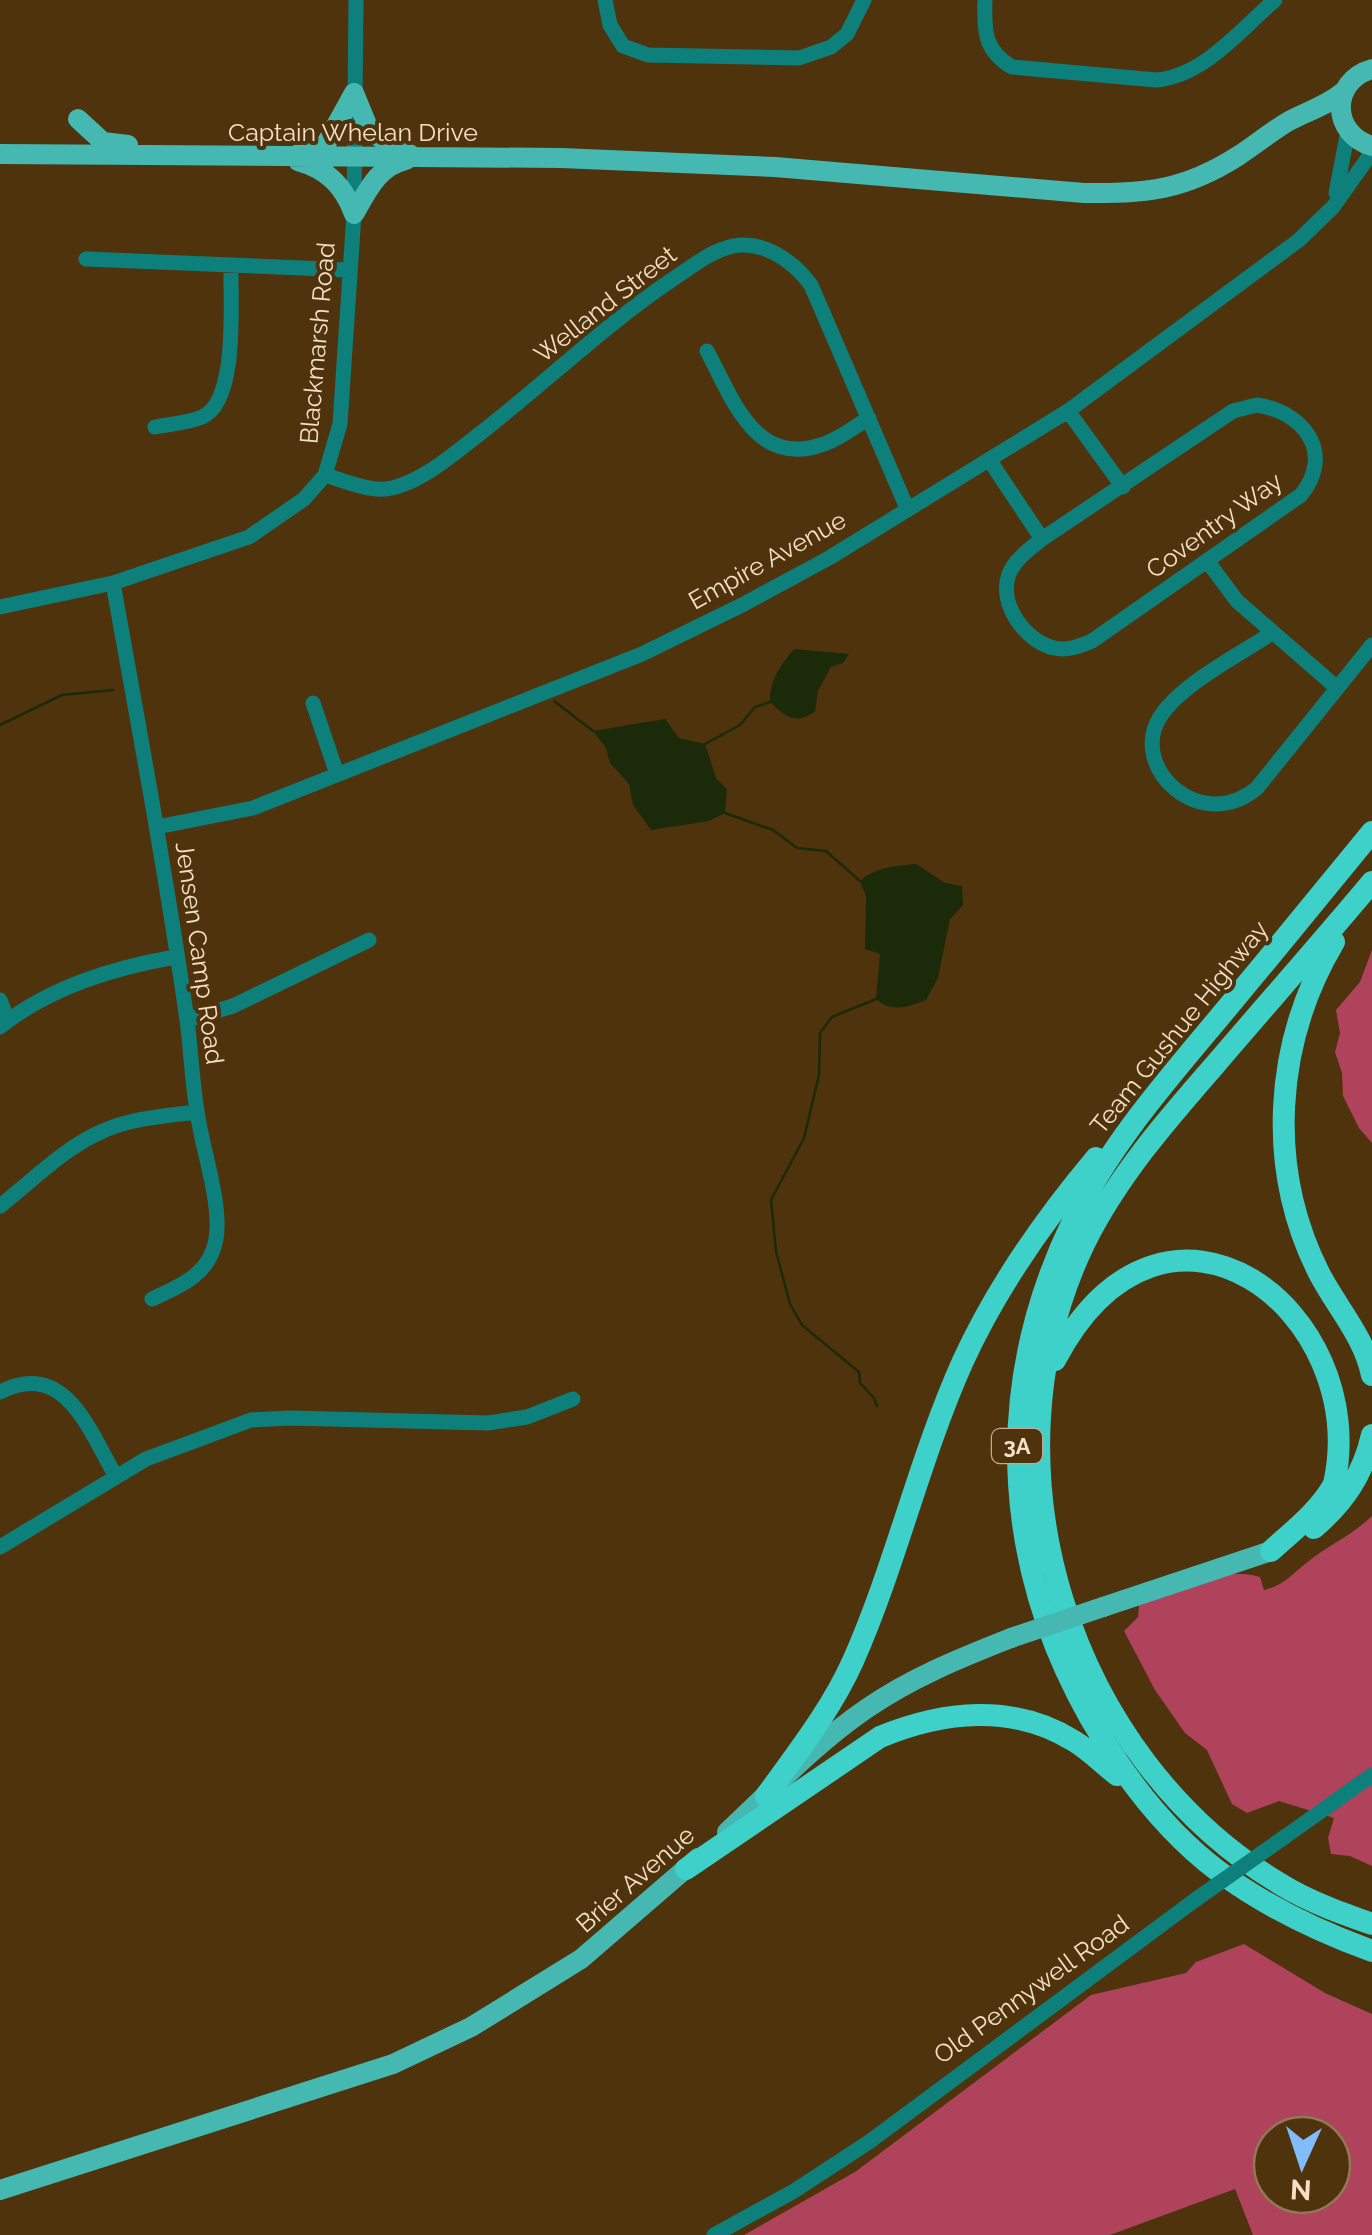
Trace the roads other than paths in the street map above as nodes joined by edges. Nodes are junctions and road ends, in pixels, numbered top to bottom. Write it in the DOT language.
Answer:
graph roads {
  1 [pos="356,0"];
  2 [pos="605,0"];
  3 [pos="864,0"];
  4 [pos="985,0"];
  5 [pos="1275,0"];
  6 [pos="1372,70"];
  7 [pos="1343,92"];
  8 [pos="354,93"];
  9 [pos="78,119"];
  10 [pos="1347,129"];
  11 [pos="1273,134"];
  12 [pos="1372,149"];
  13 [pos="0,154"];
  14 [pos="276,155"];
  15 [pos="236,156"];
  16 [pos="354,156"];
  17 [pos="418,158"];
  18 [pos="1333,207"];
  19 [pos="354,214"];
  20 [pos="86,260"];
  21 [pos="230,265"];
  22 [pos="350,270"];
  23 [pos="707,351"];
  24 [pos="1068,411"];
  25 [pos="869,418"];
  26 [pos="155,427"];
  27 [pos="990,460"];
  28 [pos="325,476"];
  29 [pos="1123,487"];
  30 [pos="907,508"];
  31 [pos="1042,540"];
  32 [pos="1208,562"];
  33 [pos="113,583"];
  34 [pos="0,608"];
  35 [pos="1272,634"];
  36 [pos="1372,644"];
  37 [pos="1336,688"];
  38 [pos="313,703"];
  39 [pos="338,774"];
  40 [pos="157,827"];
  41 [pos="1372,832"];
  42 [pos="1369,886"];
  43 [pos="368,940"];
  44 [pos="175,957"];
  45 [pos="0,1000"];
  46 [pos="187,1020"];
  47 [pos="4,1024"];
  48 [pos="1165,1081"];
  49 [pos="196,1112"];
  50 [pos="0,1206"];
  51 [pos="152,1299"];
  52 [pos="1372,1375"];
  53 [pos="1044,1390"];
  54 [pos="0,1392"];
  55 [pos="572,1399"];
  56 [pos="1372,1434"];
  57 [pos="116,1476"];
  58 [pos="0,1547"];
  59 [pos="1272,1551"];
  60 [pos="1372,1775"];
  61 [pos="766,1796"];
  62 [pos="1158,1813"];
  63 [pos="686,1869"];
  64 [pos="1372,1924"];
  65 [pos="1372,1951"];
  66 [pos="0,2190"];
  67 [pos="714,2235"];
  1 -- 8 [label="street, Blackmarsh Road"];
  2 -- 3 [label="street"];
  4 -- 5 [label="street"];
  6 -- 7 [label="main road"];
  7 -- 10 [label="main road"];
  7 -- 11 [label="main road"];
  8 -- 14 [label="main road"];
  8 -- 16 [label="street, Blackmarsh Road"];
  8 -- 17 [label="main road"];
  9 -- 15 [label="main road"];
  10 -- 11 [label="main road"];
  10 -- 12 [label="main road"];
  10 -- 18 [label="street"];
  11 -- 17 [label="main road, Captain Whelan Drive"];
  12 -- 18 [label="street, Empire Avenue"];
  13 -- 15 [label="main road, Captain Whelan Drive"];
  14 -- 15 [label="main road, Captain Whelan Drive"];
  14 -- 16 [label="main road, Captain Whelan Drive"];
  14 -- 19 [label="main road"];
  16 -- 17 [label="main road, Captain Whelan Drive"];
  16 -- 19 [label="street, Blackmarsh Road"];
  17 -- 19 [label="main road"];
  18 -- 24 [label="street, Empire Avenue"];
  19 -- 22 [label="street, Blackmarsh Road"];
  20 -- 21 [label="street"];
  21 -- 22 [label="street"];
  21 -- 26 [label="street"];
  22 -- 28 [label="street, Blackmarsh Road"];
  23 -- 25 [label="street"];
  24 -- 27 [label="street, Empire Avenue"];
  24 -- 29 [label="street"];
  25 -- 28 [label="street, Welland Street"];
  25 -- 30 [label="street, Welland Street"];
  27 -- 30 [label="street, Empire Avenue"];
  27 -- 31 [label="street"];
  28 -- 33 [label="street, Blackmarsh Road"];
  29 -- 31 [label="street, Coventry Way"];
  29 -- 32 [label="street, Coventry Way"];
  30 -- 39 [label="street, Empire Avenue"];
  31 -- 32 [label="street, Coventry Way"];
  32 -- 35 [label="street"];
  33 -- 34 [label="street, Blackmarsh Road"];
  33 -- 40 [label="street, Jensen Camp Road"];
  35 -- 37 [label="street"];
  35 -- 37 [label="street"];
  36 -- 37 [label="street"];
  38 -- 39 [label="street"];
  39 -- 40 [label="street, Empire Avenue"];
  40 -- 44 [label="street, Jensen Camp Road"];
  41 -- 48 [label="highway, Team Gushue Highway / 3A"];
  42 -- 52 [label="highway"];
  42 -- 53 [label="highway, Team Gushue Highway / 3A"];
  43 -- 46 [label="street"];
  44 -- 46 [label="street, Jensen Camp Road"];
  44 -- 47 [label="street"];
  45 -- 47 [label="street"];
  46 -- 49 [label="street, Jensen Camp Road"];
  48 -- 61 [label="highway"];
  48 -- 62 [label="highway, Team Gushue Highway / 3A"];
  49 -- 50 [label="street"];
  49 -- 51 [label="street, Jensen Camp Road"];
  53 -- 59 [label="highway"];
  53 -- 64 [label="highway, Team Gushue Highway / 3A"];
  54 -- 57 [label="street"];
  55 -- 57 [label="street"];
  56 -- 59 [label="highway"];
  57 -- 58 [label="street"];
  59 -- 61 [label="main road, Brier Avenue, bridge"];
  60 -- 67 [label="street, Old Pennywell Road, bridge"];
  61 -- 63 [label="main road, Brier Avenue"];
  62 -- 63 [label="highway"];
  62 -- 65 [label="highway, Team Gushue Highway / 3A"];
  63 -- 66 [label="main road, Brier Avenue"];
}
